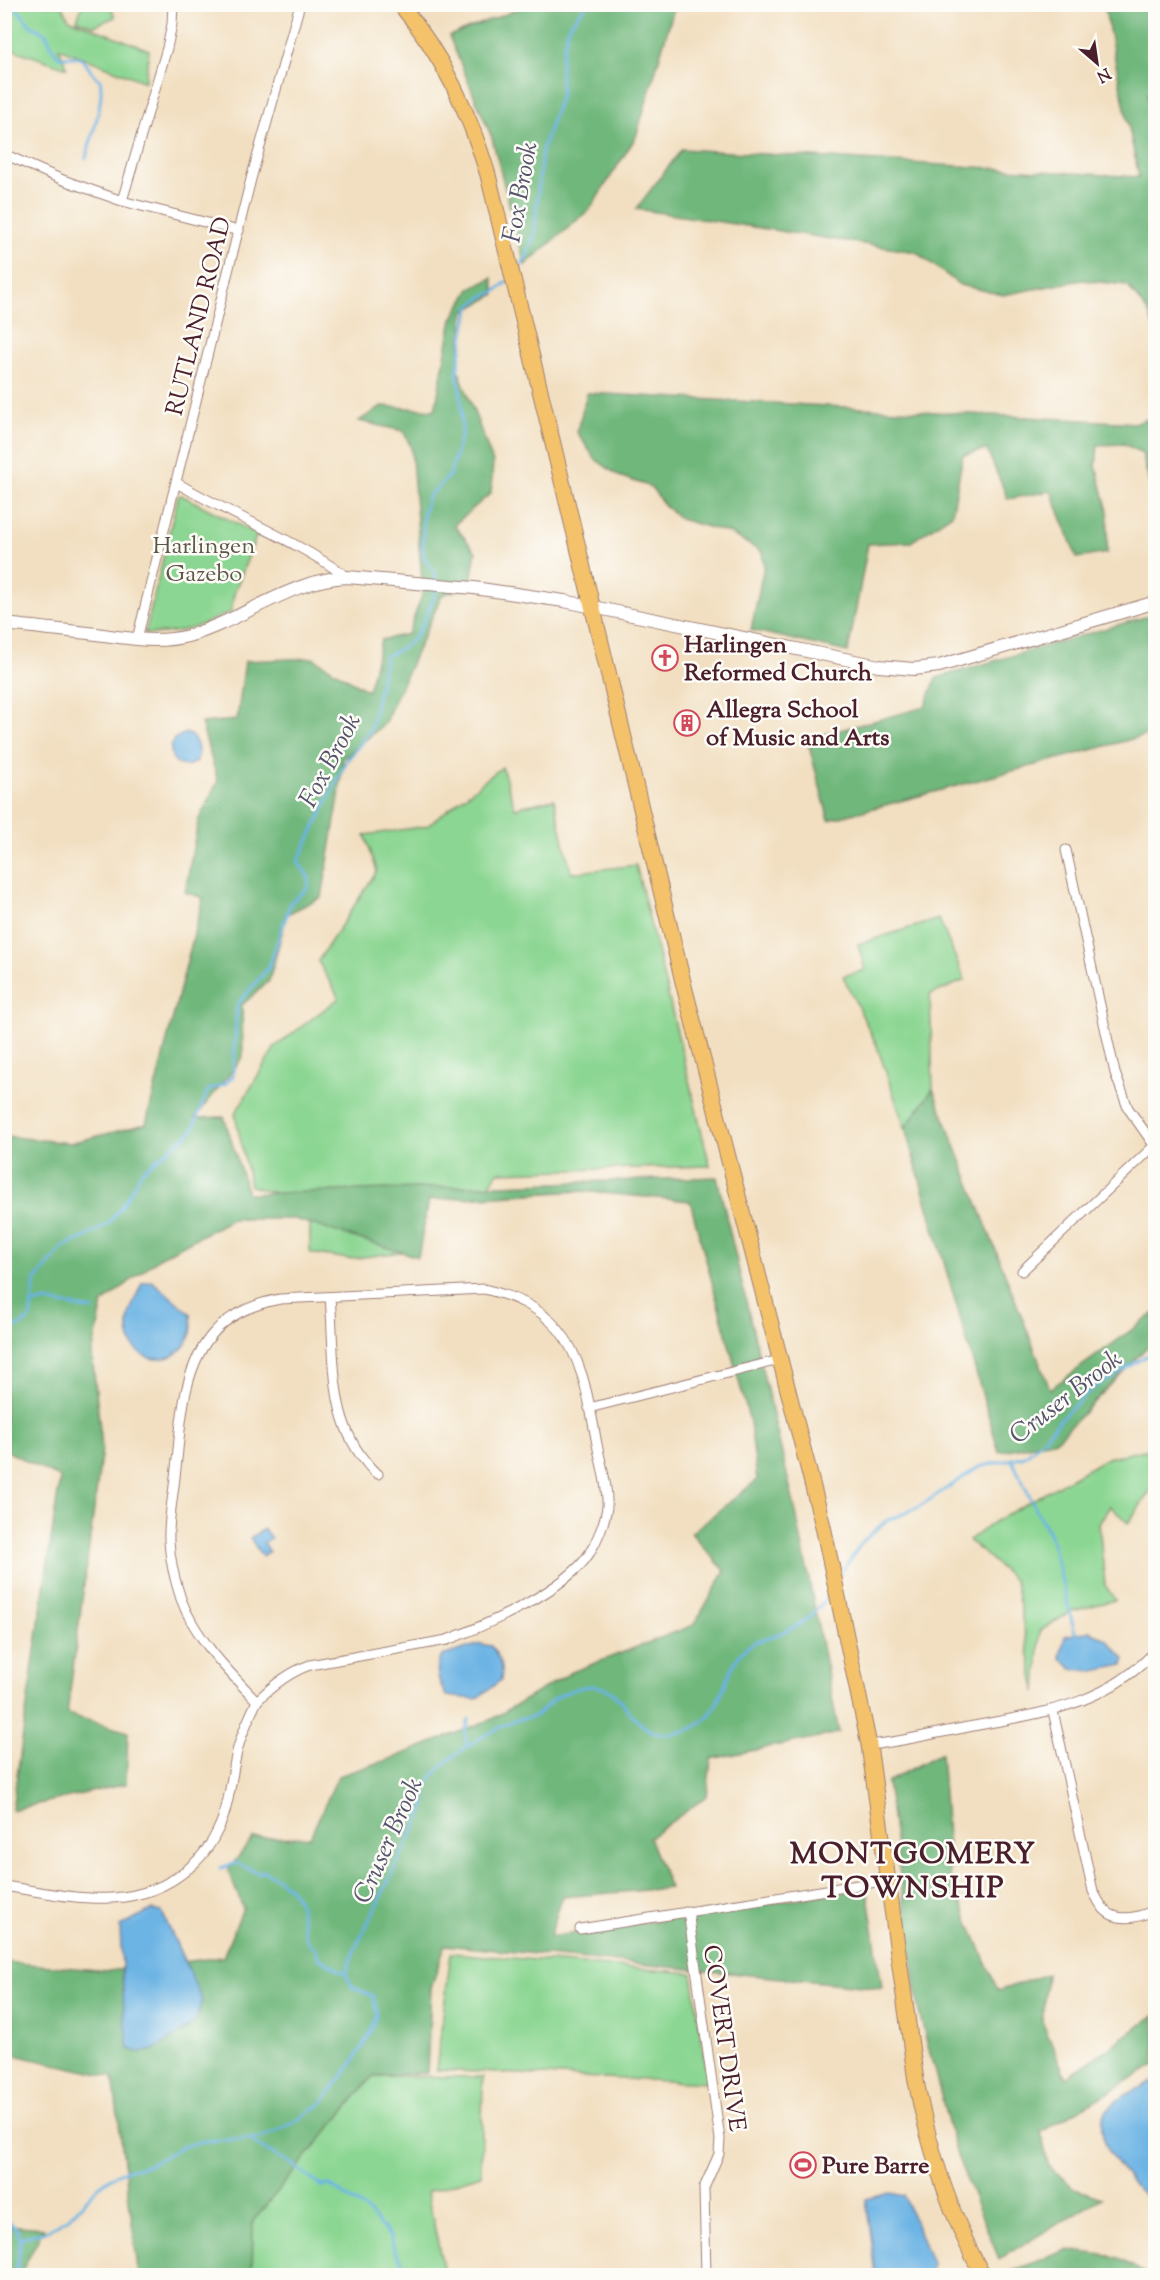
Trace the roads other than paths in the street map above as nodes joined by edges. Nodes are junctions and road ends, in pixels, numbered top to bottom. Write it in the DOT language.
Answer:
graph roads {
  1 [pos="173,4"];
  2 [pos="300,4"];
  3 [pos="400,4"];
  4 [pos="4,154"];
  5 [pos="122,201"];
  6 [pos="239,231"];
  7 [pos="177,483"];
  8 [pos="347,577"];
  9 [pos="1155,603"];
  10 [pos="593,606"];
  11 [pos="4,624"];
  12 [pos="137,639"];
  13 [pos="1066,850"];
  14 [pos="1155,1145"];
  15 [pos="1022,1271"];
  16 [pos="330,1297"];
  17 [pos="779,1360"];
  18 [pos="589,1408"];
  19 [pos="378,1474"];
  20 [pos="1155,1650"];
  21 [pos="257,1701"];
  22 [pos="1053,1711"];
  23 [pos="868,1745"];
  24 [pos="889,1880"];
  25 [pos="4,1886"];
  26 [pos="1155,1909"];
  27 [pos="688,1911"];
  28 [pos="580,1929"];
  29 [pos="706,2276"];
  30 [pos="983,2276"];
  1 -- 5 [label="street"];
  2 -- 6 [label="street, RUTLAND ROAD"];
  3 -- 10 [label="highway"];
  4 -- 5 [label="street"];
  5 -- 6 [label="street"];
  6 -- 7 [label="street, RUTLAND ROAD"];
  7 -- 8 [label="street"];
  7 -- 12 [label="street, RUTLAND ROAD"];
  8 -- 10 [label="street"];
  8 -- 12 [label="street"];
  9 -- 10 [label="street"];
  10 -- 17 [label="highway"];
  11 -- 12 [label="street"];
  13 -- 14 [label="street"];
  14 -- 15 [label="street"];
  16 -- 18 [label="street"];
  16 -- 19 [label="street"];
  16 -- 21 [label="street"];
  17 -- 18 [label="street"];
  17 -- 23 [label="highway"];
  18 -- 21 [label="street"];
  20 -- 22 [label="street"];
  21 -- 25 [label="street"];
  22 -- 23 [label="street"];
  22 -- 26 [label="street"];
  23 -- 24 [label="highway"];
  24 -- 27 [label="street"];
  24 -- 30 [label="highway"];
  27 -- 28 [label="street"];
  27 -- 29 [label="street, COVERT DRIVE"];
}
